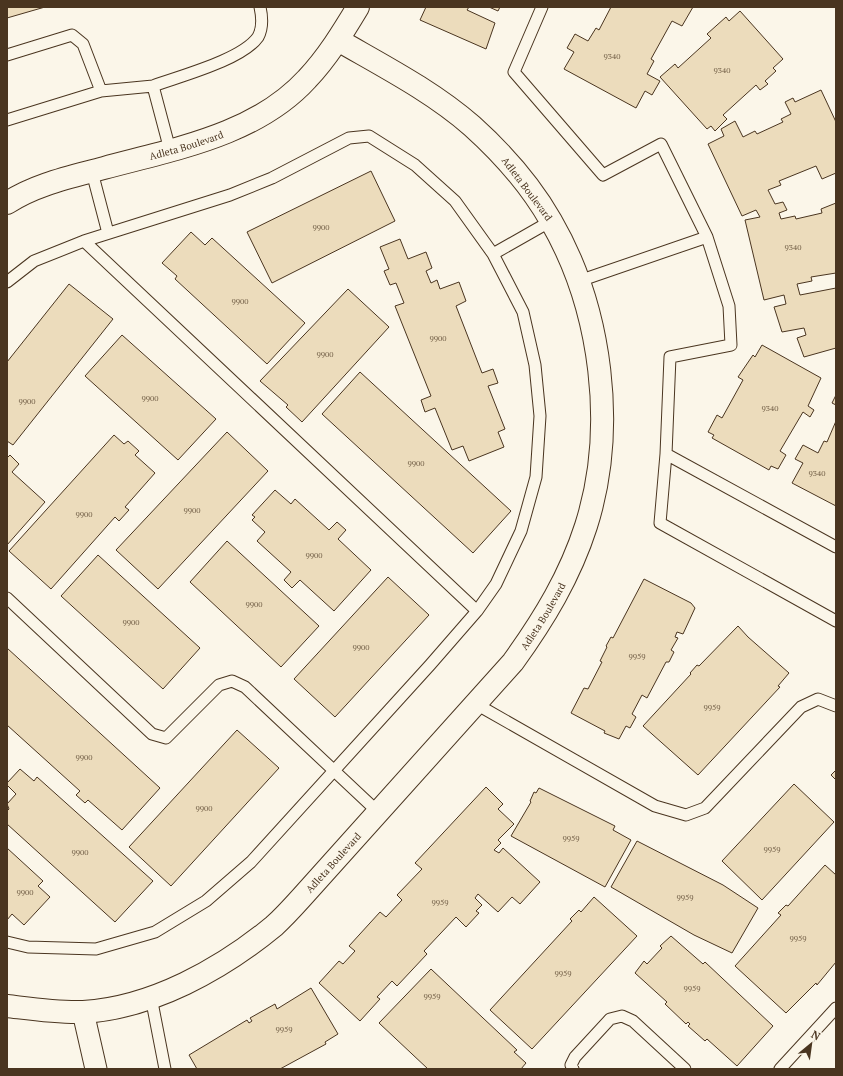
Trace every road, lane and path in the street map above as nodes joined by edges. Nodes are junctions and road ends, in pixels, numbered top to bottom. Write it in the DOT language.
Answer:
graph roads {
  1 [pos="260,7"];
  2 [pos="358,7"];
  3 [pos="542,7"];
  4 [pos="338,40"];
  5 [pos="7,55"];
  6 [pos="153,86"];
  7 [pos="101,92"];
  8 [pos="7,120"];
  9 [pos="170,150"];
  10 [pos="92,172"];
  11 [pos="7,203"];
  12 [pos="551,221"];
  13 [pos="108,233"];
  14 [pos="707,237"];
  15 [pos="84,241"];
  16 [pos="493,254"];
  17 [pos="579,281"];
  18 [pos="7,282"];
  19 [pos="666,454"];
  20 [pos="836,547"];
  21 [pos="7,598"];
  22 [pos="477,611"];
  23 [pos="836,620"];
  24 [pos="476,704"];
  25 [pos="836,706"];
  26 [pos="337,774"];
  27 [pos="378,812"];
  28 [pos="7,942"];
  29 [pos="151,997"];
  30 [pos="7,1006"];
  31 [pos="836,1008"];
  32 [pos="83,1012"];
  33 [pos="96,1069"];
  34 [pos="165,1069"];
  35 [pos="573,1069"];
  36 [pos="685,1069"];
  37 [pos="780,1069"];
  1 -- 6 [label="lane"];
  2 -- 4 [label="street, Adleta Boulevard"];
  3 -- 14 [label="lane"];
  4 -- 9 [label="street, Adleta Boulevard"];
  4 -- 12 [label="street, Adleta Boulevard"];
  5 -- 7 [label="lane"];
  6 -- 7 [label="lane"];
  6 -- 9 [label="lane"];
  7 -- 8 [label="lane"];
  9 -- 10 [label="street, Adleta Boulevard"];
  10 -- 11 [label="street, Adleta Boulevard"];
  10 -- 13 [label="lane"];
  12 -- 16 [label="lane"];
  12 -- 17 [label="street, Adleta Boulevard"];
  13 -- 15 [label="lane"];
  13 -- 16 [label="lane"];
  14 -- 17 [label="lane"];
  14 -- 19 [label="lane"];
  15 -- 18 [label="lane"];
  15 -- 22 [label="lane"];
  16 -- 22 [label="lane"];
  17 -- 24 [label="street, Adleta Boulevard"];
  19 -- 20 [label="lane"];
  19 -- 23 [label="lane"];
  21 -- 26 [label="lane"];
  22 -- 26 [label="lane"];
  24 -- 25 [label="lane"];
  24 -- 27 [label="street, Adleta Boulevard"];
  26 -- 27 [label="lane"];
  26 -- 28 [label="lane"];
  27 -- 29 [label="street, Adleta Boulevard"];
  29 -- 32 [label="street, Adleta Boulevard"];
  29 -- 34 [label="lane"];
  30 -- 32 [label="street, Adleta Boulevard"];
  31 -- 37 [label="lane"];
  32 -- 33 [label="street"];
  35 -- 36 [label="lane"];
}
